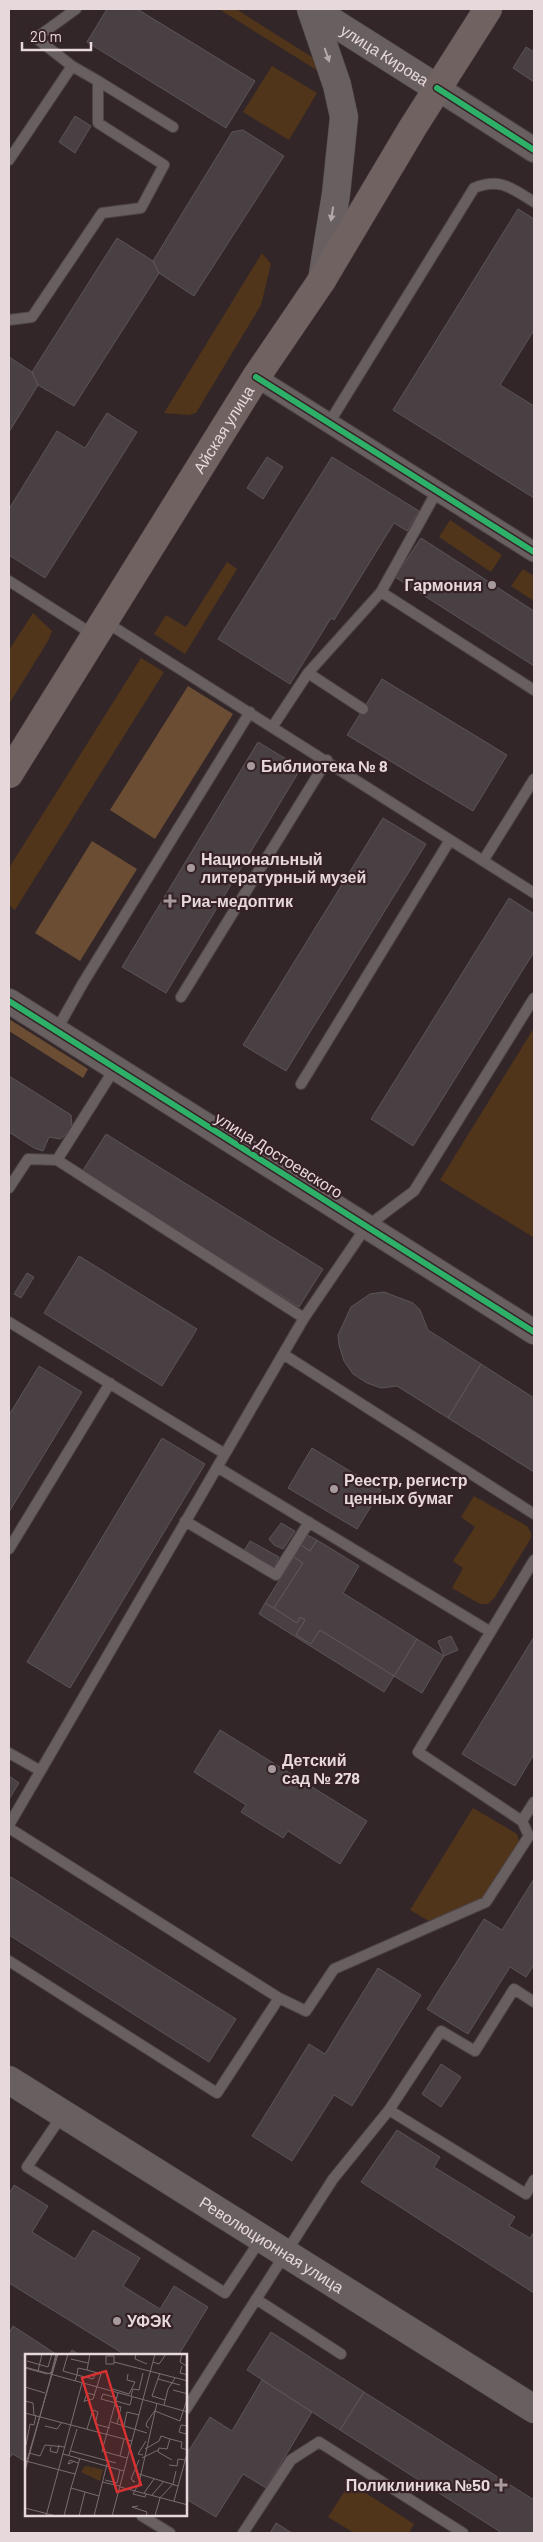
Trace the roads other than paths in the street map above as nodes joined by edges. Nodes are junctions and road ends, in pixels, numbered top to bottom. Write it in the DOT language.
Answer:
graph roads {
  1 [pos="76,9"];
  2 [pos="311,9"];
  3 [pos="488,9"];
  4 [pos="72,66"];
  5 [pos="98,81"];
  6 [pos="437,88"];
  7 [pos="173,127"];
  8 [pos="534,150"];
  9 [pos="9,160"];
  10 [pos="534,202"];
  11 [pos="322,280"];
  12 [pos="9,320"];
  13 [pos="256,377"];
  14 [pos="329,423"];
  15 [pos="437,491"];
  16 [pos="534,552"];
  17 [pos="9,581"];
  18 [pos="381,592"];
  19 [pos="99,627"];
  20 [pos="308,673"];
  21 [pos="534,690"];
  22 [pos="364,709"];
  23 [pos="250,712"];
  24 [pos="273,726"];
  25 [pos="327,760"];
  26 [pos="9,774"];
  27 [pos="534,779"];
  28 [pos="450,840"];
  29 [pos="483,861"];
  30 [pos="534,893"];
  31 [pos="181,997"];
  32 [pos="534,998"];
  33 [pos="9,1001"];
  34 [pos="56,1031"];
  35 [pos="115,1068"];
  36 [pos="301,1084"];
  37 [pos="57,1160"];
  38 [pos="9,1188"];
  39 [pos="366,1227"];
  40 [pos="304,1318"];
  41 [pos="9,1322"];
  42 [pos="534,1332"];
  43 [pos="283,1354"];
  44 [pos="110,1383"];
  45 [pos="225,1454"];
  46 [pos="217,1467"];
  47 [pos="534,1514"];
  48 [pos="186,1521"];
  49 [pos="309,1522"];
  50 [pos="9,1549"];
  51 [pos="534,1560"];
  52 [pos="490,1631"];
  53 [pos="9,1753"];
  54 [pos="39,1770"];
  55 [pos="534,1802"];
  56 [pos="522,1821"];
  57 [pos="9,1827"];
  58 [pos="9,1961"];
  59 [pos="279,1998"];
  60 [pos="534,2002"];
  61 [pos="9,2080"];
  62 [pos="389,2110"];
  63 [pos="63,2114"];
  64 [pos="534,2180"];
  65 [pos="261,2238"];
  66 [pos="285,2253"];
  67 [pos="256,2299"];
  68 [pos="341,2354"];
  69 [pos="188,2406"];
  70 [pos="534,2409"];
  71 [pos="144,2517"];
  72 [pos="170,2533"];
  73 [pos="243,2533"];
  74 [pos="463,2533"];
  1 -- 4 [label="lane"];
  2 -- 6 [label="main road, улица Кирова"];
  2 -- 11 [label="main road, one-way"];
  3 -- 6 [label="main road, Айская улица"];
  4 -- 5 [label="lane"];
  4 -- 9 [label="lane"];
  5 -- 7 [label="lane"];
  5 -- 12 [label="lane"];
  6 -- 8 [label="street, улица Кирова"];
  6 -- 11 [label="main road, Айская улица"];
  10 -- 14 [label="lane"];
  11 -- 13 [label="main road, Айская улица"];
  13 -- 14 [label="street"];
  13 -- 19 [label="main road, Айская улица"];
  14 -- 15 [label="street"];
  15 -- 16 [label="street"];
  15 -- 18 [label="lane"];
  17 -- 19 [label="lane"];
  18 -- 20 [label="lane"];
  18 -- 21 [label="lane"];
  19 -- 23 [label="lane"];
  19 -- 26 [label="main road, Айская улица"];
  20 -- 22 [label="lane"];
  20 -- 24 [label="lane"];
  23 -- 24 [label="lane"];
  23 -- 34 [label="lane"];
  24 -- 25 [label="lane"];
  25 -- 28 [label="lane"];
  25 -- 31 [label="lane"];
  27 -- 29 [label="lane"];
  28 -- 29 [label="lane"];
  28 -- 36 [label="lane"];
  29 -- 30 [label="lane"];
  32 -- 39 [label="lane"];
  33 -- 34 [label="street, улица Достоевского"];
  34 -- 35 [label="street, улица Достоевского"];
  35 -- 37 [label="lane"];
  35 -- 39 [label="street, улица Достоевского"];
  37 -- 38 [label="lane"];
  37 -- 40 [label="lane"];
  39 -- 40 [label="lane"];
  39 -- 42 [label="street, улица Достоевского"];
  40 -- 43 [label="lane"];
  41 -- 44 [label="lane"];
  43 -- 45 [label="lane"];
  43 -- 47 [label="lane"];
  44 -- 45 [label="lane"];
  44 -- 50 [label="lane"];
  45 -- 46 [label="lane"];
  46 -- 48 [label="lane"];
  46 -- 49 [label="lane"];
  48 -- 49 [label="lane"];
  48 -- 54 [label="lane"];
  49 -- 52 [label="lane"];
  51 -- 52 [label="lane"];
  52 -- 56 [label="lane"];
  53 -- 54 [label="lane"];
  54 -- 57 [label="lane"];
  55 -- 56 [label="lane"];
  56 -- 59 [label="lane"];
  57 -- 59 [label="lane"];
  58 -- 59 [label="lane"];
  60 -- 62 [label="lane"];
  61 -- 63 [label="main road, Революционная улица"];
  62 -- 64 [label="lane"];
  62 -- 66 [label="lane"];
  63 -- 65 [label="main road, Революционная улица"];
  63 -- 65 [label="lane"];
  65 -- 66 [label="main road, Революционная улица"];
  66 -- 67 [label="lane"];
  66 -- 70 [label="main road, Революционная улица"];
  67 -- 68 [label="lane"];
  67 -- 69 [label="lane"];
  71 -- 72 [label="lane"];
  73 -- 74 [label="lane"];
}
